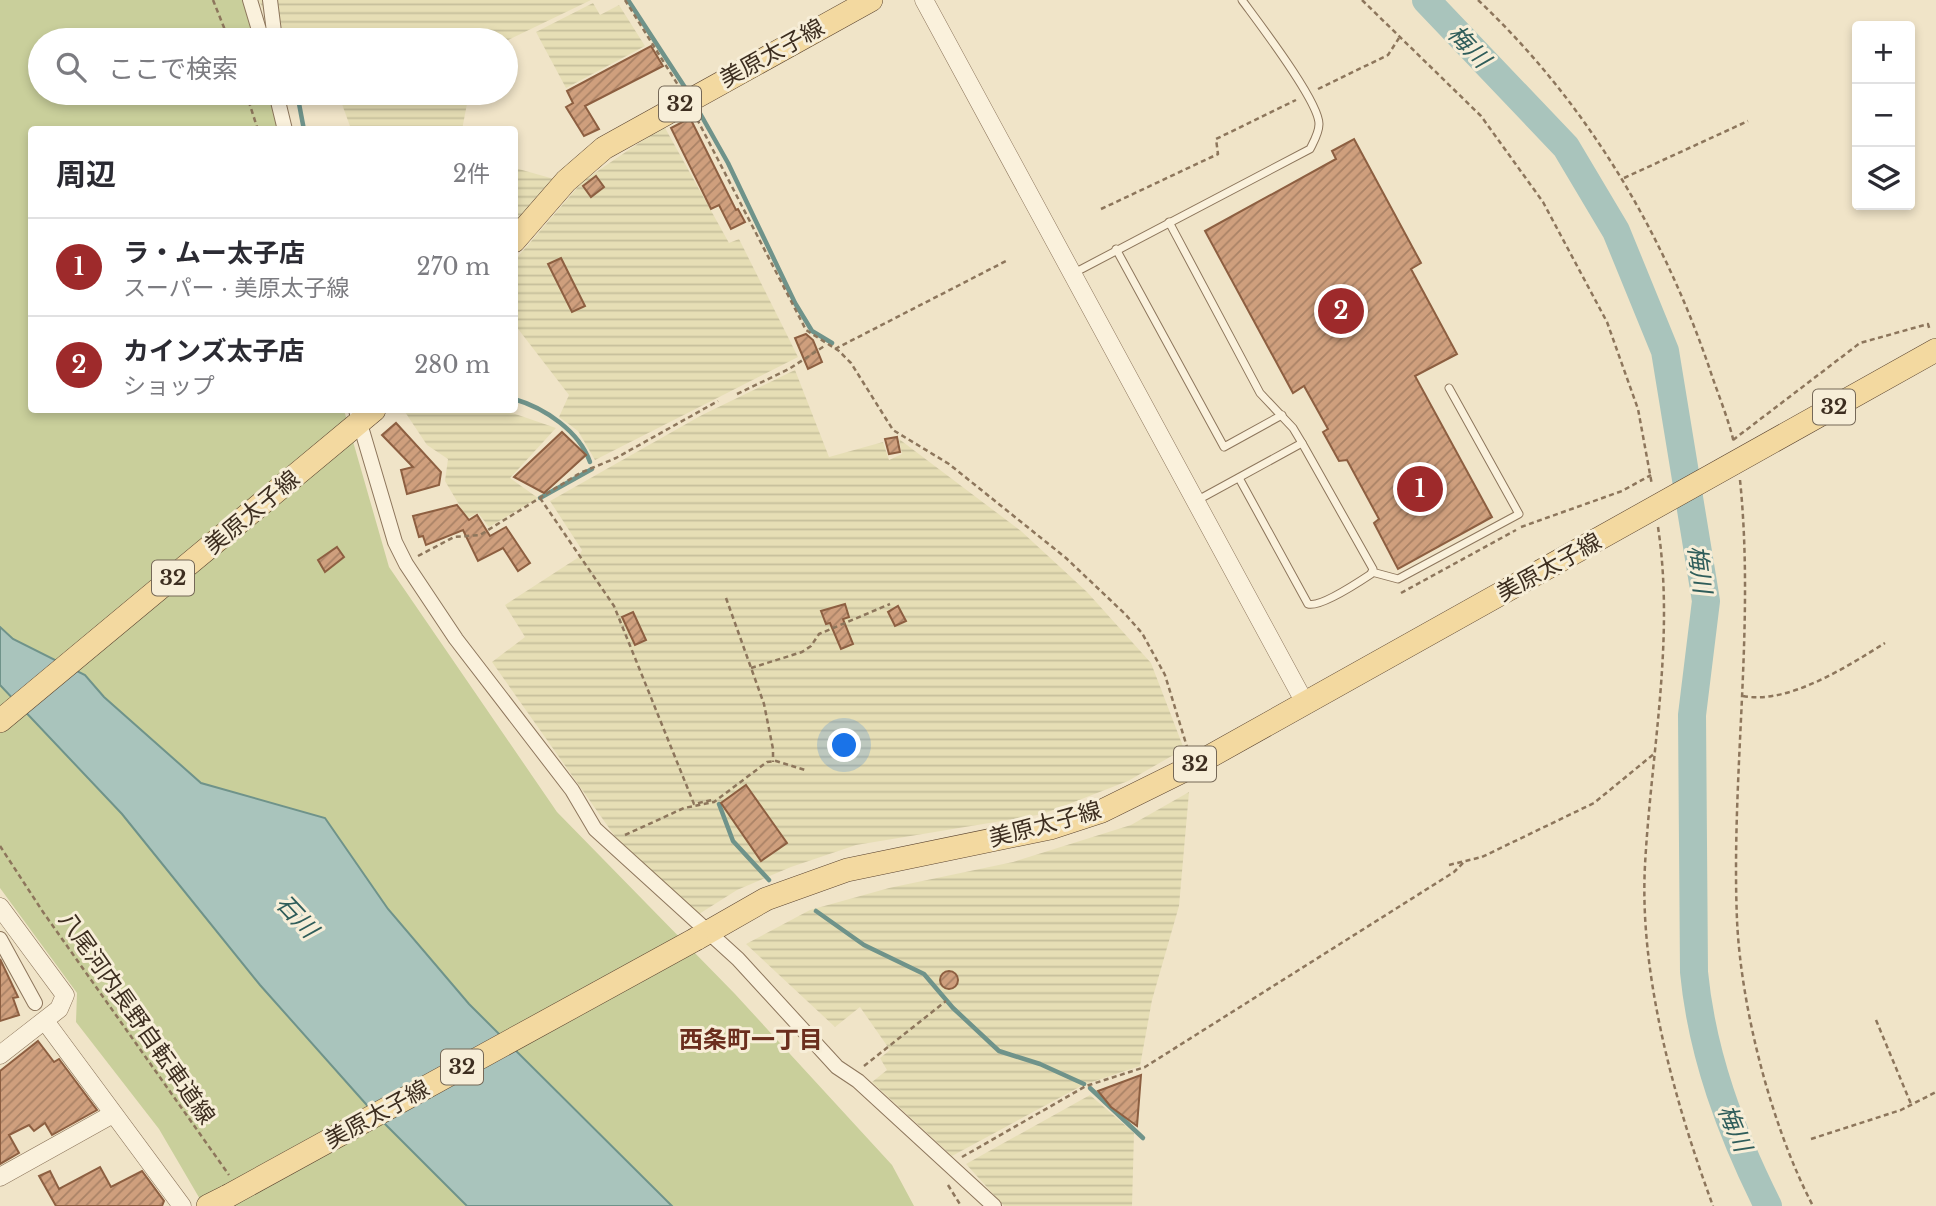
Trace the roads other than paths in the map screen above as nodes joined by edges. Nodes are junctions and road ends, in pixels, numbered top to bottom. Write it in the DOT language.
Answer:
graph roads {
  1 [pos="250,0"];
  2 [pos="270,0"];
  3 [pos="871,0"];
  4 [pos="924,0"];
  5 [pos="1242,0"];
  6 [pos="258,28"];
  7 [pos="276,28"];
  8 [pos="279,105"];
  9 [pos="284,126"];
  10 [pos="1169,222"];
  11 [pos="518,237"];
  12 [pos="1116,249"];
  13 [pos="1072,274"];
  14 [pos="1934,343"];
  15 [pos="1449,388"];
  16 [pos="1282,415"];
  17 [pos="359,419"];
  18 [pos="1302,443"];
  19 [pos="1239,478"];
  20 [pos="1195,502"];
  21 [pos="1372,572"];
  22 [pos="1305,703"];
  23 [pos="0,721"];
  24 [pos="0,907"];
  25 [pos="702,936"];
  26 [pos="0,940"];
  27 [pos="35,1003"];
  28 [pos="45,1021"];
  29 [pos="0,1055"];
  30 [pos="113,1114"];
  31 [pos="0,1177"];
  32 [pos="224,1195"];
  33 [pos="181,1206"];
  34 [pos="994,1206"];
  1 -- 6 [label="street"];
  2 -- 7 [label="street"];
  3 -- 11 [label="main road, 美原太子線 / 32"];
  4 -- 13 [label="street"];
  5 -- 10 [label="lane"];
  8 -- 9 [label="street"];
  10 -- 12 [label="lane"];
  10 -- 16 [label="lane"];
  12 -- 13 [label="lane"];
  12 -- 16 [label="lane"];
  13 -- 20 [label="street"];
  14 -- 22 [label="main road, 美原太子線 / 32"];
  15 -- 21 [label="lane"];
  16 -- 18 [label="lane"];
  17 -- 23 [label="main road, 美原太子線 / 32"];
  17 -- 25 [label="street"];
  18 -- 19 [label="lane"];
  18 -- 21 [label="lane"];
  19 -- 20 [label="lane"];
  19 -- 21 [label="lane"];
  20 -- 22 [label="street"];
  22 -- 25 [label="main road, 美原太子線 / 32"];
  24 -- 28 [label="street"];
  25 -- 32 [label="main road, 美原太子線 / 32, bridge"];
  25 -- 34 [label="street"];
  26 -- 27 [label="street"];
  28 -- 29 [label="street"];
  28 -- 30 [label="street"];
  30 -- 31 [label="street"];
  30 -- 33 [label="street"];
}
